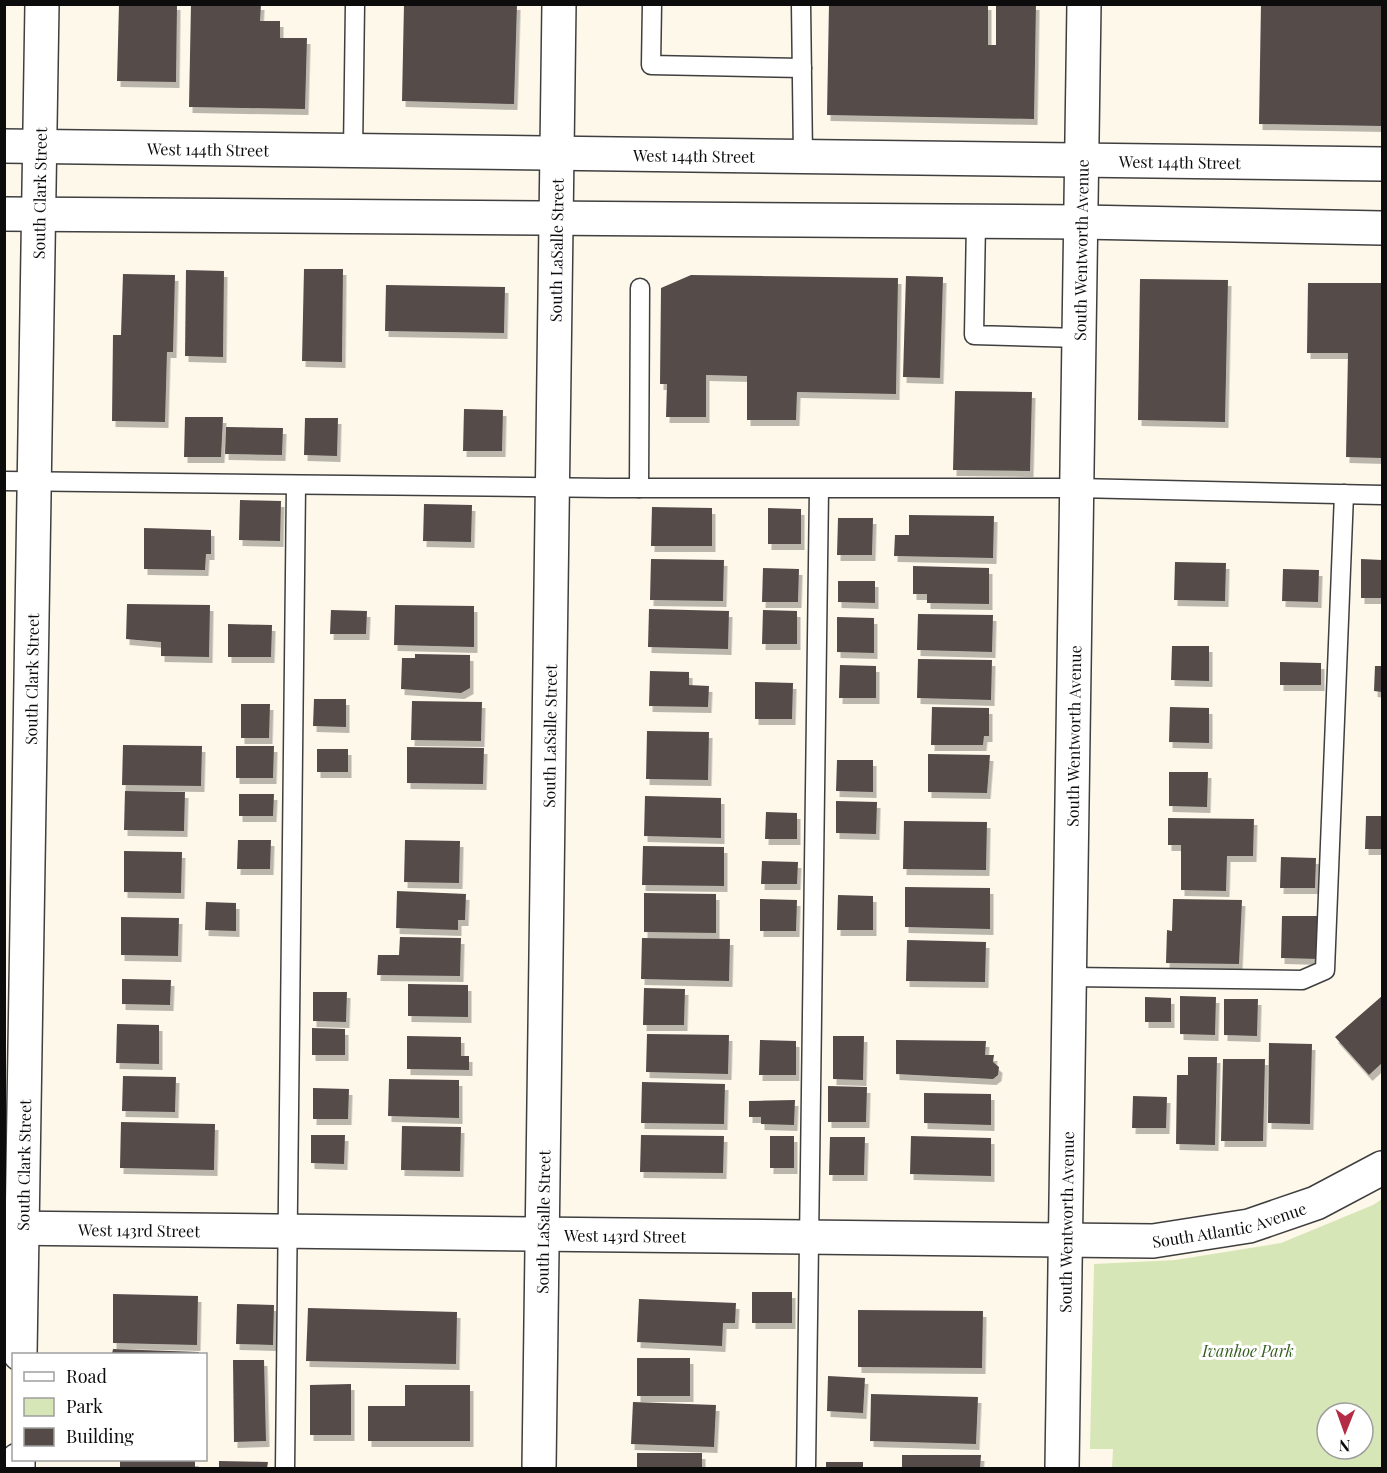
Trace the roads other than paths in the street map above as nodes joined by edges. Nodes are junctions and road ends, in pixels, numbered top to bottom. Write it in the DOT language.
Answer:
graph roads {
  1 [pos="42,4"];
  2 [pos="355,4"];
  3 [pos="560,4"];
  4 [pos="652,4"];
  5 [pos="801,4"];
  6 [pos="1084,4"];
  7 [pos="802,69"];
  8 [pos="4,146"];
  9 [pos="40,146"];
  10 [pos="353,151"];
  11 [pos="558,154"];
  12 [pos="803,157"];
  13 [pos="1082,161"];
  14 [pos="1383,164"];
  15 [pos="4,214"];
  16 [pos="39,215"];
  17 [pos="556,220"];
  18 [pos="976,222"];
  19 [pos="1081,222"];
  20 [pos="1383,228"];
  21 [pos="640,288"];
  22 [pos="1080,338"];
  23 [pos="19,482"];
  24 [pos="296,485"];
  25 [pos="553,487"];
  26 [pos="639,488"];
  27 [pos="819,489"];
  28 [pos="1077,489"];
  29 [pos="1344,494"];
  30 [pos="1383,495"];
  31 [pos="1070,977"];
  32 [pos="1383,1168"];
  33 [pos="13,1228"];
  34 [pos="288,1232"];
  35 [pos="542,1235"];
  36 [pos="810,1238"];
  37 [pos="1066,1242"];
  38 [pos="20,1353"];
  39 [pos="285,1468"];
  40 [pos="539,1468"];
  41 [pos="806,1468"];
  42 [pos="1062,1468"];
  1 -- 9 [label="street, South Clark Street"];
  2 -- 10 [label="lane"];
  3 -- 11 [label="street, South LaSalle Street"];
  4 -- 7 [label="lane"];
  5 -- 7 [label="lane"];
  6 -- 13 [label="street, South Wentworth Avenue"];
  7 -- 12 [label="lane"];
  8 -- 9 [label="street, West 144th Street"];
  9 -- 10 [label="street, West 144th Street"];
  9 -- 16 [label="street, South Clark Street"];
  10 -- 11 [label="street, West 144th Street"];
  11 -- 12 [label="street, West 144th Street"];
  11 -- 17 [label="street, South LaSalle Street"];
  12 -- 13 [label="street, West 144th Street"];
  13 -- 14 [label="street, West 144th Street"];
  13 -- 19 [label="street, South Wentworth Avenue"];
  15 -- 16 [label="street"];
  16 -- 17 [label="street"];
  16 -- 23 [label="street, South Clark Street"];
  17 -- 18 [label="street"];
  17 -- 25 [label="street, South LaSalle Street"];
  18 -- 19 [label="street"];
  18 -- 22 [label="lane"];
  19 -- 20 [label="street"];
  19 -- 22 [label="street, South Wentworth Avenue"];
  21 -- 26 [label="lane"];
  22 -- 28 [label="street, South Wentworth Avenue"];
  23 -- 24 [label="lane"];
  23 -- 33 [label="street, South Clark Street"];
  24 -- 25 [label="lane"];
  24 -- 34 [label="lane"];
  25 -- 26 [label="lane"];
  25 -- 35 [label="street, South LaSalle Street"];
  26 -- 27 [label="lane"];
  27 -- 28 [label="lane"];
  27 -- 36 [label="lane"];
  28 -- 29 [label="lane"];
  28 -- 31 [label="street, South Wentworth Avenue"];
  29 -- 30 [label="lane"];
  29 -- 31 [label="lane"];
  31 -- 37 [label="street, South Wentworth Avenue"];
  32 -- 37 [label="street, South Atlantic Avenue"];
  33 -- 34 [label="street, West 143rd Street"];
  33 -- 38 [label="street, South Clark Street"];
  34 -- 35 [label="street, West 143rd Street"];
  34 -- 39 [label="lane"];
  35 -- 36 [label="street, West 143rd Street"];
  35 -- 40 [label="street, South LaSalle Street"];
  36 -- 37 [label="street, West 143rd Street"];
  36 -- 41 [label="lane"];
  37 -- 42 [label="street, South Wentworth Avenue"];
}
